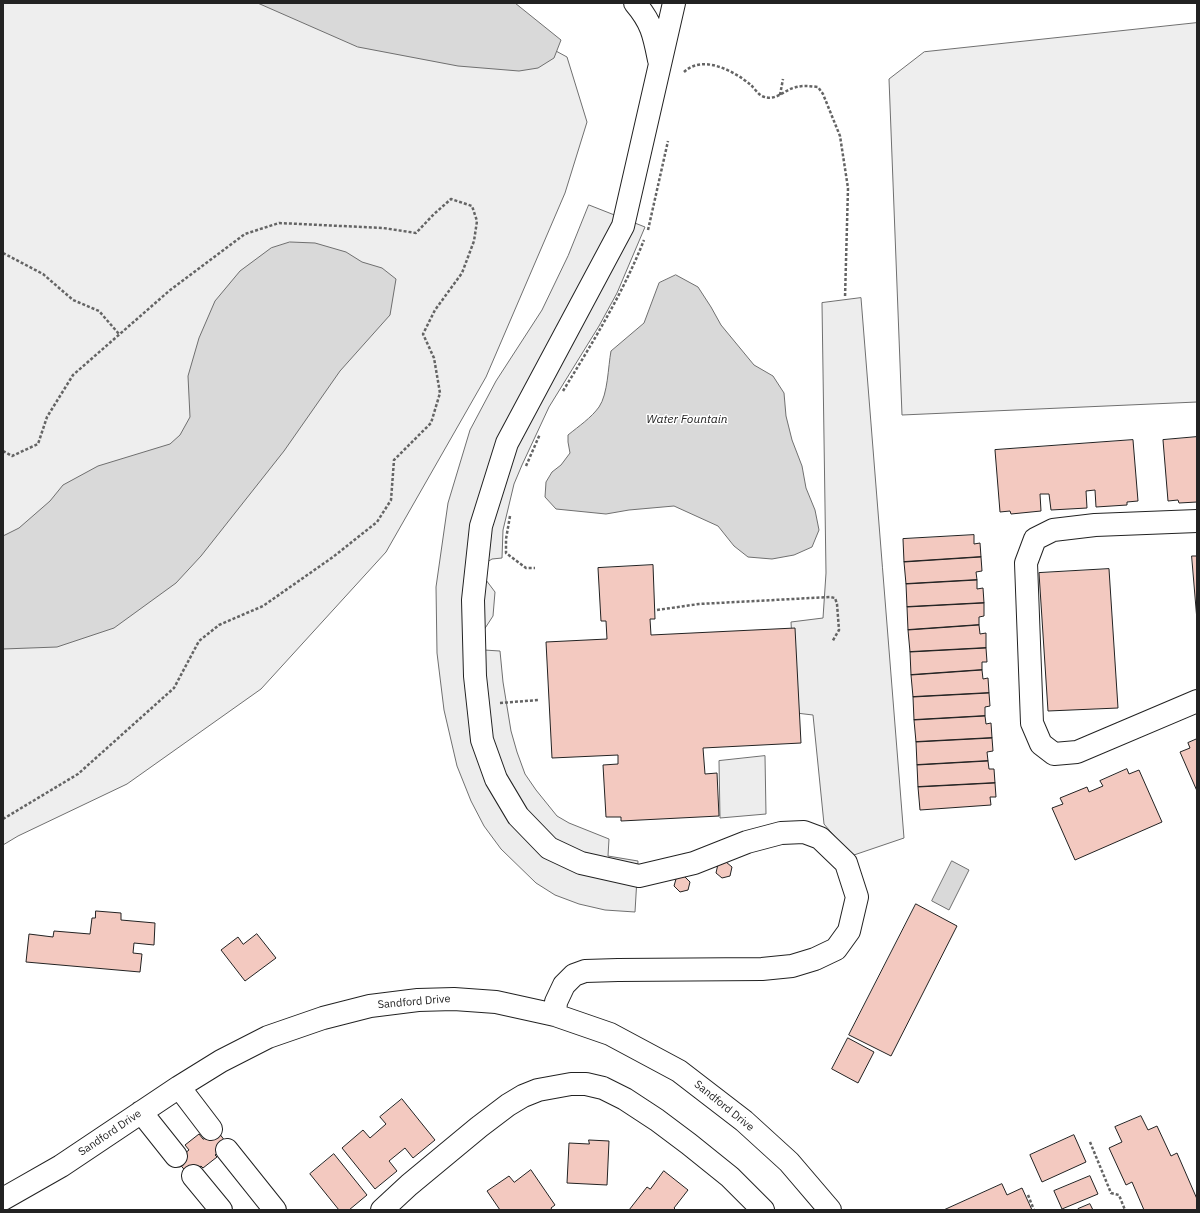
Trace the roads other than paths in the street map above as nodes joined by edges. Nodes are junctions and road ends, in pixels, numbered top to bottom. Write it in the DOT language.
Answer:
graph roads {
  1 [pos="635,3"];
  2 [pos="674,3"];
  3 [pos="660,63"];
  4 [pos="1197,521"];
  5 [pos="1197,701"];
  6 [pos="555,1015"];
  7 [pos="179,1087"];
  8 [pos="141,1112"];
  9 [pos="211,1129"];
  10 [pos="227,1150"];
  11 [pos="176,1156"];
  12 [pos="193,1176"];
  13 [pos="3,1199"];
  14 [pos="221,1210"];
  15 [pos="275,1210"];
  16 [pos="382,1210"];
  17 [pos="763,1210"];
  18 [pos="830,1210"];
  1 -- 3 [label="street"];
  2 -- 3 [label="street"];
  3 -- 6 [label="street"];
  4 -- 5 [label="street"];
  6 -- 7 [label="street, Sandford Drive"];
  6 -- 18 [label="street, Sandford Drive"];
  7 -- 8 [label="street, Sandford Drive"];
  7 -- 9 [label="street"];
  8 -- 11 [label="street"];
  8 -- 13 [label="street, Sandford Drive"];
  10 -- 15 [label="street"];
  12 -- 14 [label="street"];
  16 -- 17 [label="street"];
}
